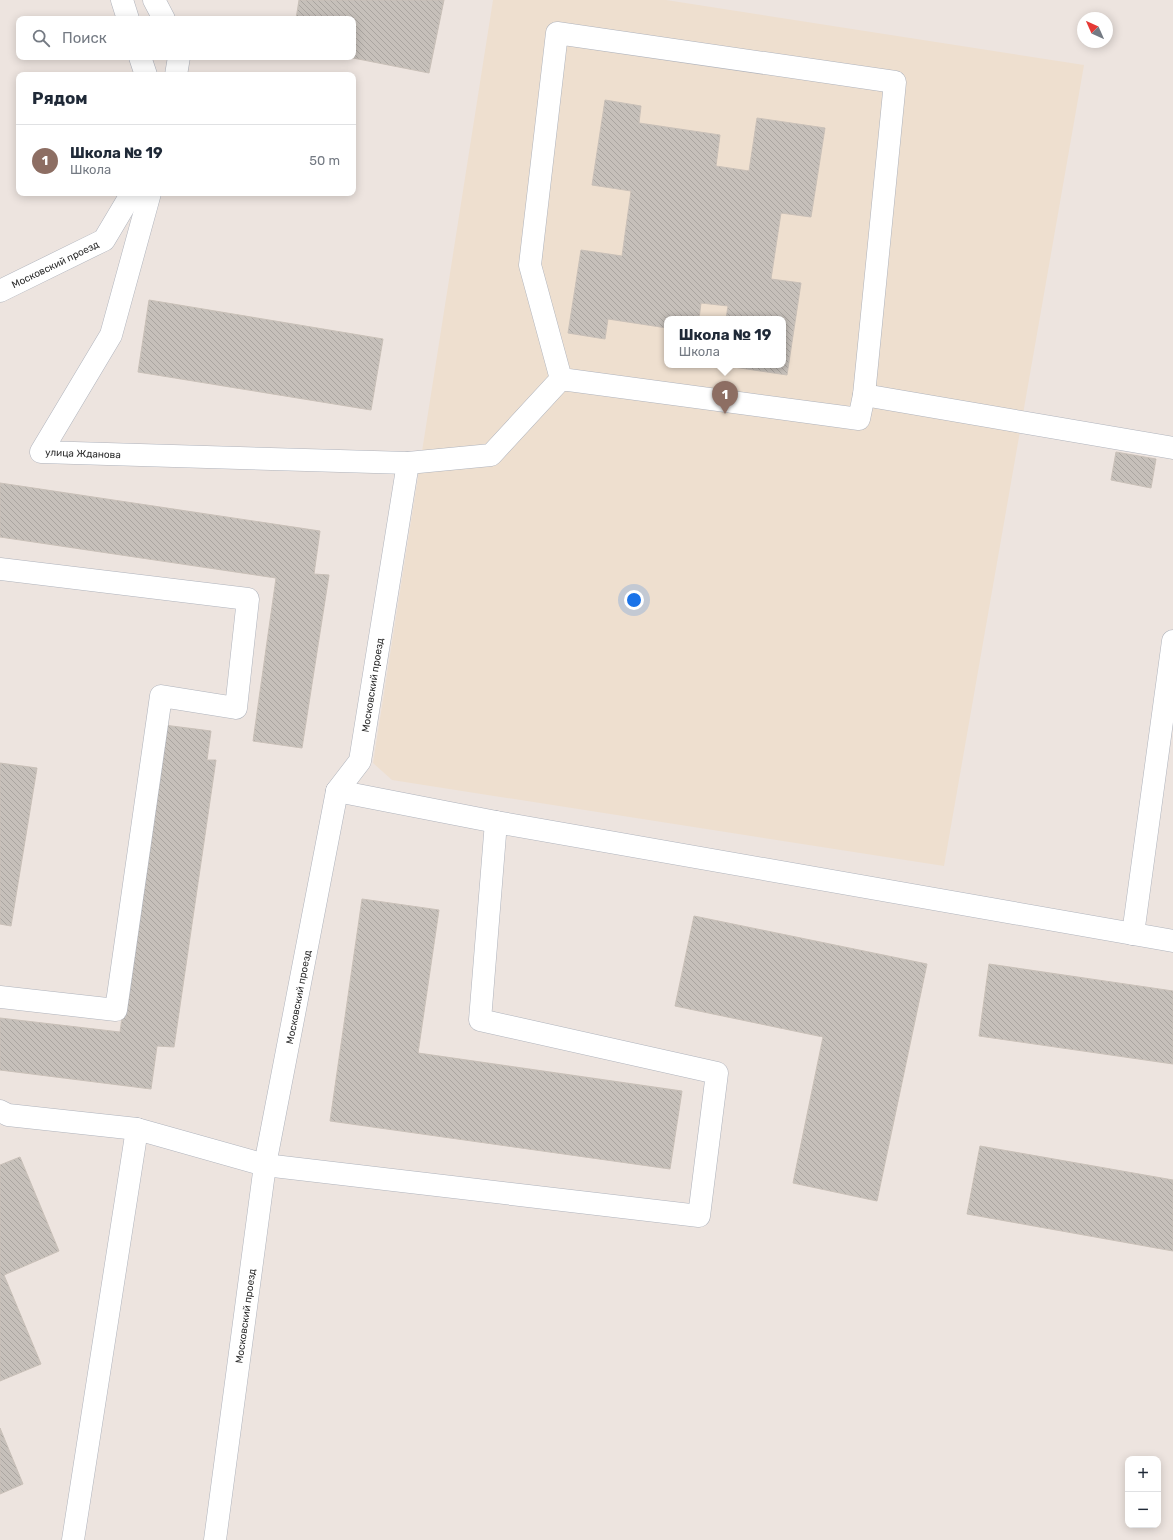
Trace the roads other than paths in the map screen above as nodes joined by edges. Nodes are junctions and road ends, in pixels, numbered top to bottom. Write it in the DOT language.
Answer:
graph roads {
  1 [pos="122,0"];
  2 [pos="154,0"];
  3 [pos="127,16"];
  4 [pos="162,16"];
  5 [pos="141,60"];
  6 [pos="178,60"];
  7 [pos="145,72"];
  8 [pos="176,72"];
  9 [pos="130,196"];
  10 [pos="149,196"];
  11 [pos="0,291"];
  12 [pos="561,379"];
  13 [pos="864,395"];
  14 [pos="1173,448"];
  15 [pos="408,463"];
  16 [pos="0,569"];
  17 [pos="1173,641"];
  18 [pos="337,791"];
  19 [pos="496,822"];
  20 [pos="1133,934"];
  21 [pos="1173,941"];
  22 [pos="0,997"];
  23 [pos="0,1111"];
  24 [pos="137,1129"];
  25 [pos="265,1165"];
  26 [pos="73,1540"];
  27 [pos="215,1540"];
  1 -- 3 [label="street"];
  2 -- 4 [label="street"];
  5 -- 7 [label="street"];
  6 -- 8 [label="street"];
  9 -- 11 [label="street, Московский проезд"];
  10 -- 15 [label="street, улица Жданова"];
  12 -- 13 [label="street"];
  12 -- 13 [label="street"];
  12 -- 15 [label="street"];
  13 -- 14 [label="street"];
  15 -- 18 [label="street, Московский проезд"];
  16 -- 22 [label="street"];
  17 -- 20 [label="street"];
  18 -- 19 [label="street"];
  18 -- 25 [label="street, Московский проезд"];
  19 -- 20 [label="street"];
  19 -- 25 [label="street"];
  20 -- 21 [label="street"];
  23 -- 24 [label="street"];
  24 -- 25 [label="street"];
  24 -- 26 [label="street"];
  25 -- 27 [label="street, Московский проезд"];
}
